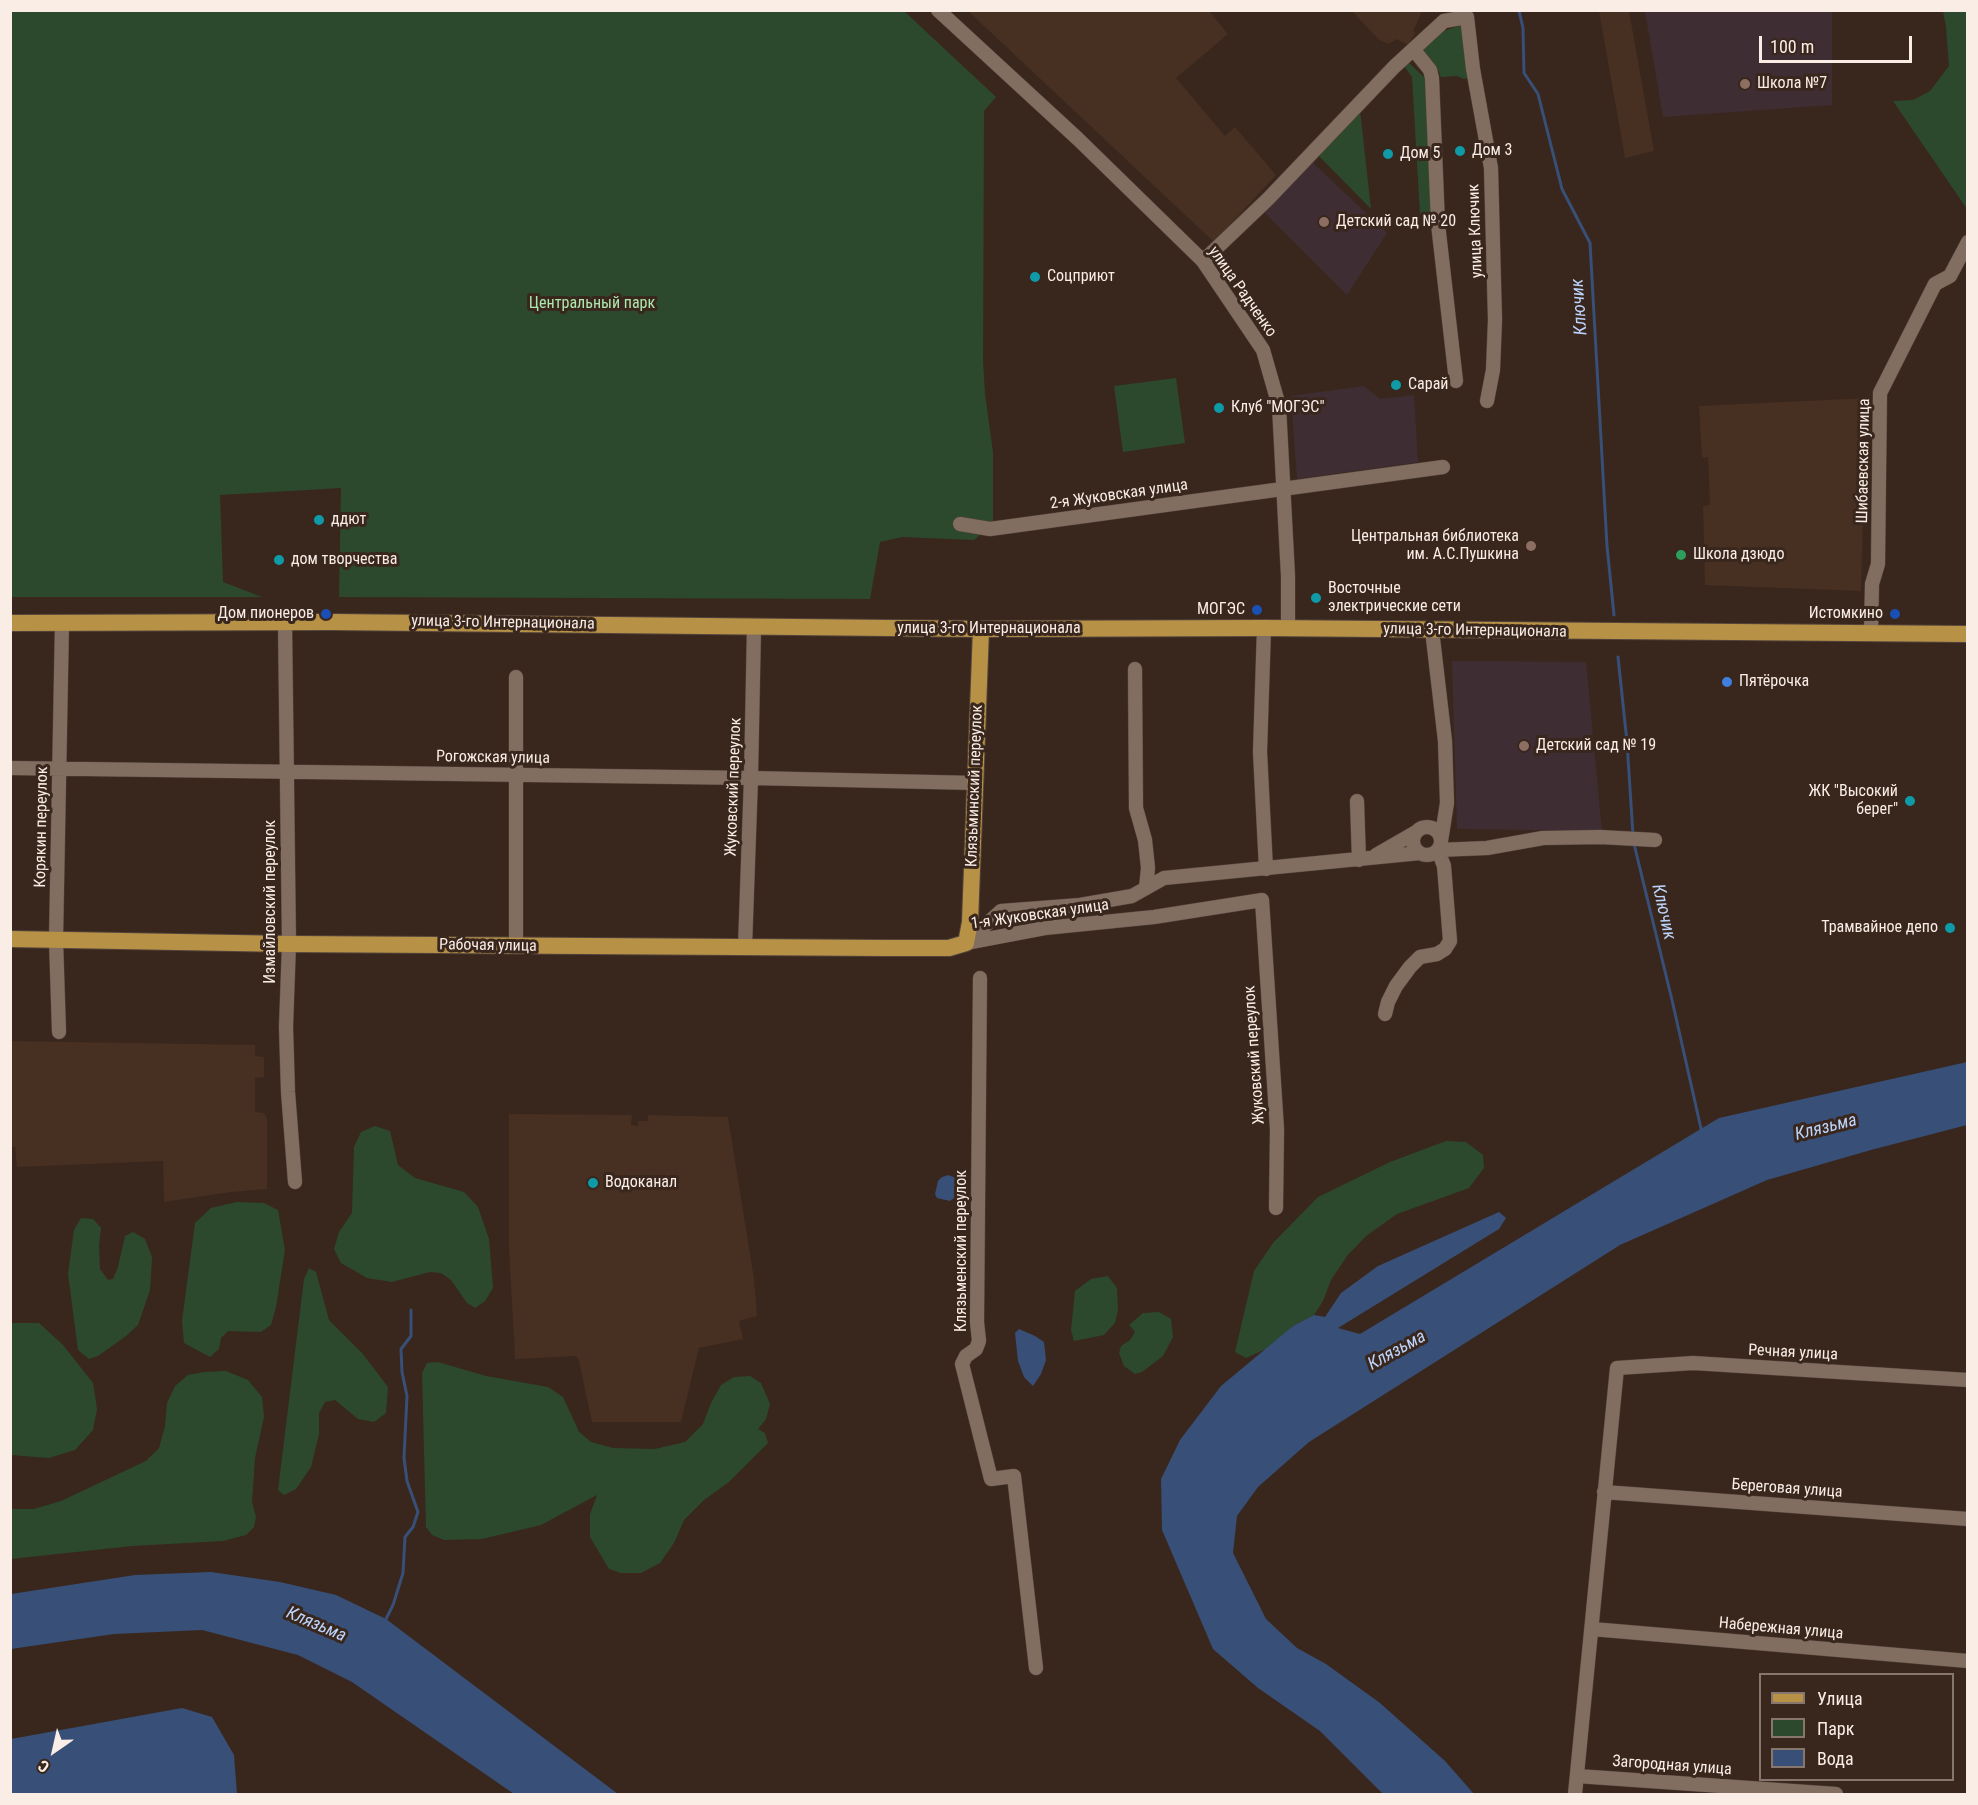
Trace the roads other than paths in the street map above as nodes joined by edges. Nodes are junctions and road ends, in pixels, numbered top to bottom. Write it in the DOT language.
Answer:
graph roads {
  1 [pos="938,10"];
  2 [pos="1414,50"];
  3 [pos="1968,242"];
  4 [pos="1203,261"];
  5 [pos="1456,381"];
  6 [pos="1487,401"];
  7 [pos="1443,467"];
  8 [pos="1283,488"];
  9 [pos="960,524"];
  10 [pos="285,622"];
  11 [pos="10,623"];
  12 [pos="62,623"];
  13 [pos="754,627"];
  14 [pos="1264,628"];
  15 [pos="1288,628"];
  16 [pos="981,629"];
  17 [pos="1432,630"];
  18 [pos="1871,634"];
  19 [pos="1968,634"];
  20 [pos="1135,669"];
  21 [pos="516,677"];
  22 [pos="10,768"];
  23 [pos="60,768"];
  24 [pos="288,773"];
  25 [pos="516,775"];
  26 [pos="752,778"];
  27 [pos="976,783"];
  28 [pos="1357,801"];
  29 [pos="1445,814"];
  30 [pos="1430,827"];
  31 [pos="1416,832"];
  32 [pos="1654,840"];
  33 [pos="1440,846"];
  34 [pos="1420,853"];
  35 [pos="1364,860"];
  36 [pos="1266,869"];
  37 [pos="1146,888"];
  38 [pos="1262,900"];
  39 [pos="10,939"];
  40 [pos="56,940"];
  41 [pos="966,943"];
  42 [pos="289,944"];
  43 [pos="516,946"];
  44 [pos="745,948"];
  45 [pos="980,978"];
  46 [pos="1385,1014"];
  47 [pos="59,1032"];
  48 [pos="295,1182"];
  49 [pos="1276,1208"];
  50 [pos="1968,1380"];
  51 [pos="1604,1492"];
  52 [pos="1968,1519"];
  53 [pos="1592,1629"];
  54 [pos="1968,1661"];
  55 [pos="1036,1668"];
  56 [pos="1577,1776"];
  57 [pos="1575,1794"];
  58 [pos="1836,1794"];
  1 -- 4 [label="street, улица Радченко"];
  2 -- 4 [label="street, улица Ключик"];
  2 -- 5 [label="street, улица Ключик"];
  2 -- 6 [label="street, улица Ключик"];
  3 -- 18 [label="street, Шибаевская улица"];
  4 -- 8 [label="street, улица Радченко"];
  7 -- 8 [label="street, 2-я Жуковская улица"];
  8 -- 9 [label="street, 2-я Жуковская улица"];
  8 -- 15 [label="street, улица Радченко"];
  10 -- 12 [label="main road, улица 3-го Интернационала"];
  10 -- 13 [label="main road, улица 3-го Интернационала"];
  10 -- 24 [label="street, Измайловский переулок"];
  11 -- 12 [label="main road, улица 3-го Интернационала"];
  12 -- 23 [label="street, Корякин переулок"];
  13 -- 16 [label="main road, улица 3-го Интернационала"];
  13 -- 26 [label="street, Жуковский переулок"];
  14 -- 15 [label="main road, улица 3-го Интернационала"];
  14 -- 16 [label="main road, улица 3-го Интернационала"];
  14 -- 36 [label="street"];
  15 -- 17 [label="main road, улица 3-го Интернационала"];
  16 -- 27 [label="main road, Клязьминский переулок"];
  17 -- 18 [label="main road, улица 3-го Интернационала"];
  17 -- 29 [label="street"];
  18 -- 19 [label="main road, улица 3-го Интернационала"];
  20 -- 37 [label="street"];
  21 -- 25 [label="street"];
  22 -- 23 [label="street, Рогожская улица"];
  23 -- 24 [label="street, Рогожская улица"];
  23 -- 40 [label="street, Корякин переулок"];
  24 -- 25 [label="street, Рогожская улица"];
  24 -- 42 [label="street, Измайловский переулок"];
  25 -- 26 [label="street, Рогожская улица"];
  25 -- 43 [label="street"];
  26 -- 27 [label="street, Рогожская улица"];
  26 -- 44 [label="street, Жуковский переулок"];
  27 -- 41 [label="main road, Клязьминский переулок"];
  28 -- 35 [label="street"];
  29 -- 30 [label="street"];
  29 -- 33 [label="street"];
  30 -- 31 [label="street"];
  30 -- 33 [label="street"];
  31 -- 34 [label="street"];
  31 -- 35 [label="street"];
  32 -- 33 [label="street"];
  33 -- 34 [label="street"];
  33 -- 46 [label="street"];
  34 -- 35 [label="street, 1-я Жуковская улица"];
  35 -- 36 [label="street, 1-я Жуковская улица"];
  36 -- 37 [label="street, 1-я Жуковская улица"];
  37 -- 41 [label="street, 1-я Жуковская улица"];
  38 -- 41 [label="street, 1-я Жуковская улица"];
  38 -- 49 [label="street, Жуковский переулок"];
  39 -- 40 [label="main road, Рабочая улица"];
  40 -- 42 [label="main road, Рабочая улица"];
  40 -- 47 [label="street, Корякин переулок"];
  41 -- 44 [label="main road, Рабочая улица"];
  42 -- 43 [label="main road, Рабочая улица"];
  42 -- 48 [label="street, Измайловский переулок"];
  43 -- 44 [label="main road, Рабочая улица"];
  45 -- 55 [label="street, Клязьменский переулок"];
  50 -- 51 [label="street, Речная улица"];
  51 -- 52 [label="street, Береговая улица"];
  51 -- 53 [label="street"];
  53 -- 54 [label="street, Набережная улица"];
  53 -- 56 [label="street"];
  56 -- 57 [label="street"];
  56 -- 58 [label="street, Загородная улица"];
}
